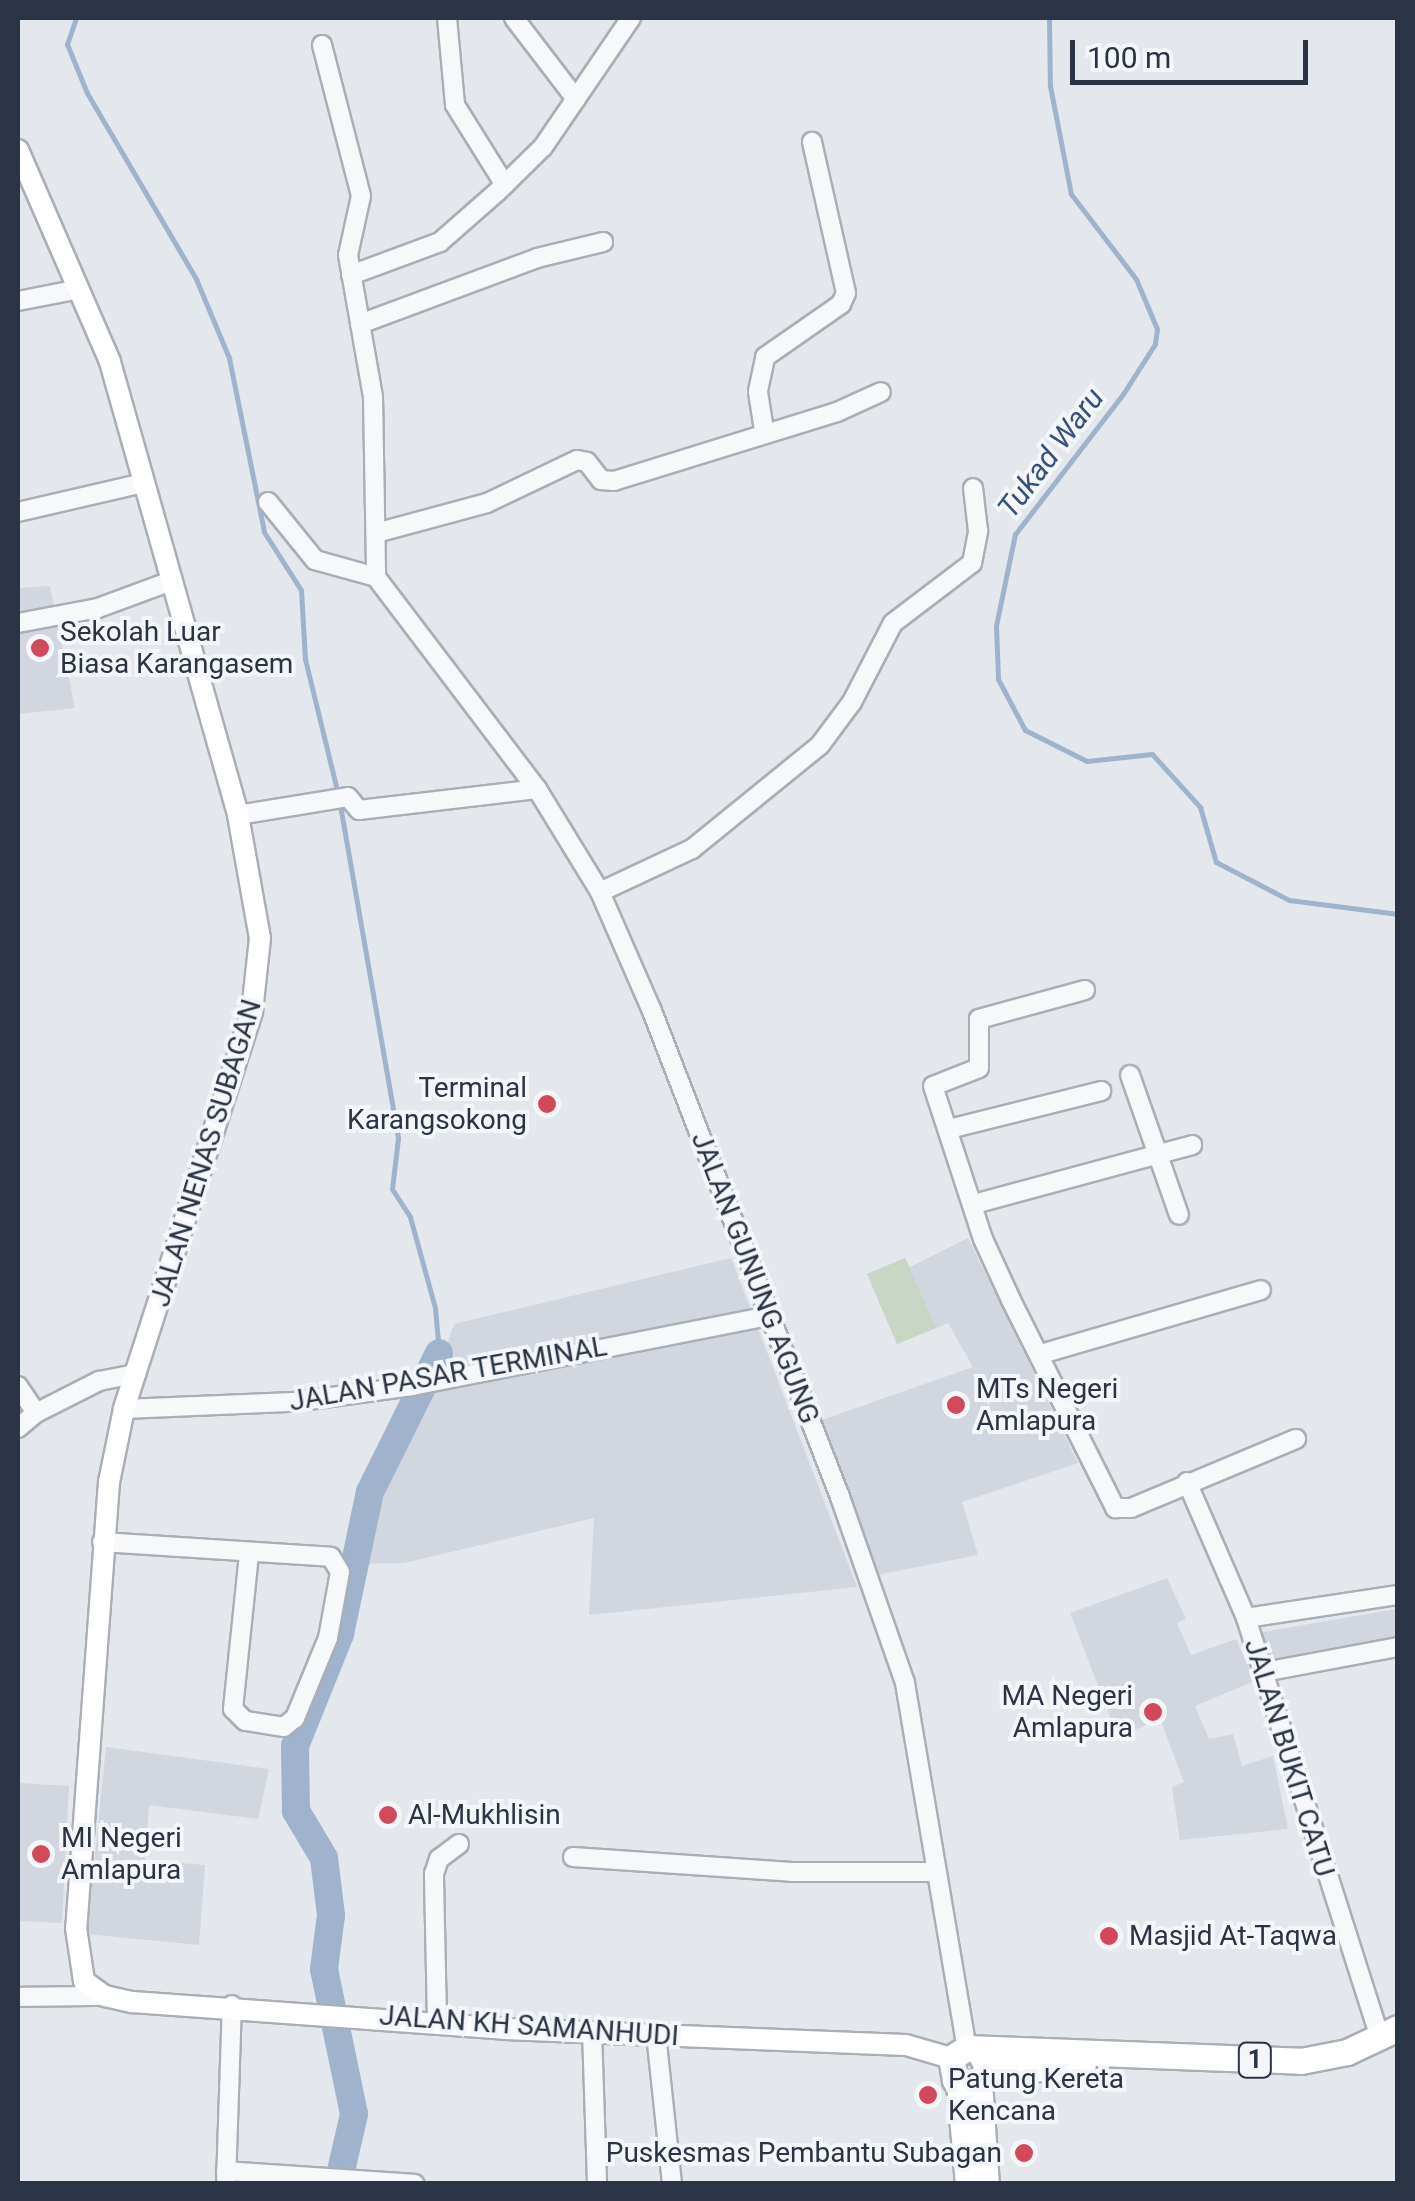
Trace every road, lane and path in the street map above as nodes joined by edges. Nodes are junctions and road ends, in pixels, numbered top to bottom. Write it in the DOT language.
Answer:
graph roads {
  1 [pos="447,18"];
  2 [pos="514,18"];
  3 [pos="631,18"];
  4 [pos="322,44"];
  5 [pos="576,98"];
  6 [pos="812,142"];
  7 [pos="18,150"];
  8 [pos="505,185"];
  9 [pos="603,242"];
  10 [pos="351,275"];
  11 [pos="79,288"];
  12 [pos="18,302"];
  13 [pos="360,324"];
  14 [pos="881,392"];
  15 [pos="764,430"];
  16 [pos="140,484"];
  17 [pos="973,488"];
  18 [pos="268,502"];
  19 [pos="18,512"];
  20 [pos="376,533"];
  21 [pos="376,577"];
  22 [pos="171,582"];
  23 [pos="18,624"];
  24 [pos="537,789"];
  25 [pos="238,815"];
  26 [pos="600,892"];
  27 [pos="1084,990"];
  28 [pos="1130,1076"];
  29 [pos="1101,1091"];
  30 [pos="949,1130"];
  31 [pos="1192,1145"];
  32 [pos="1157,1154"];
  33 [pos="974,1204"];
  34 [pos="1179,1215"];
  35 [pos="1261,1290"];
  36 [pos="770,1316"];
  37 [pos="1041,1354"];
  38 [pos="136,1374"];
  39 [pos="18,1386"];
  40 [pos="124,1409"];
  41 [pos="36,1413"];
  42 [pos="18,1428"];
  43 [pos="1296,1438"];
  44 [pos="1187,1482"];
  45 [pos="102,1542"];
  46 [pos="250,1554"];
  47 [pos="1398,1595"];
  48 [pos="1246,1618"];
  49 [pos="1398,1647"];
  50 [pos="1264,1672"];
  51 [pos="460,1844"];
  52 [pos="573,1857"];
  53 [pos="936,1872"];
  54 [pos="105,1996"];
  55 [pos="18,1998"];
  56 [pos="232,2005"];
  57 [pos="437,2021"];
  58 [pos="592,2031"];
  59 [pos="1389,2033"];
  60 [pos="656,2034"];
  61 [pos="970,2066"];
  62 [pos="226,2178"];
  63 [pos="416,2184"];
  64 [pos="597,2184"];
  65 [pos="672,2184"];
  66 [pos="968,2184"];
  67 [pos="986,2184"];
  1 -- 8 [label="street"];
  2 -- 5 [label="street"];
  3 -- 5 [label="street"];
  4 -- 10 [label="street"];
  5 -- 8 [label="street"];
  6 -- 15 [label="street"];
  7 -- 11 [label="main road, JALAN NENAS SUBAGAN"];
  8 -- 10 [label="street"];
  9 -- 13 [label="street"];
  10 -- 13 [label="street"];
  11 -- 12 [label="street"];
  11 -- 16 [label="main road, JALAN NENAS SUBAGAN"];
  13 -- 20 [label="street"];
  14 -- 15 [label="street"];
  15 -- 20 [label="street"];
  16 -- 19 [label="street"];
  16 -- 22 [label="main road, JALAN NENAS SUBAGAN"];
  17 -- 26 [label="street"];
  18 -- 21 [label="street"];
  20 -- 21 [label="street"];
  21 -- 24 [label="street, JALAN GUNUNG AGUNG"];
  22 -- 23 [label="street"];
  22 -- 25 [label="main road, JALAN NENAS SUBAGAN"];
  24 -- 25 [label="street"];
  24 -- 26 [label="street, JALAN GUNUNG AGUNG"];
  25 -- 38 [label="main road, JALAN NENAS SUBAGAN"];
  26 -- 36 [label="street, JALAN GUNUNG AGUNG"];
  27 -- 30 [label="street"];
  28 -- 32 [label="street"];
  29 -- 30 [label="street"];
  30 -- 33 [label="street"];
  31 -- 32 [label="street"];
  32 -- 33 [label="street"];
  32 -- 34 [label="street"];
  33 -- 37 [label="street"];
  35 -- 37 [label="street"];
  36 -- 40 [label="street, JALAN PASAR TERMINAL"];
  36 -- 53 [label="street, JALAN GUNUNG AGUNG"];
  37 -- 44 [label="street"];
  38 -- 40 [label="main road, JALAN NENAS SUBAGAN"];
  38 -- 41 [label="street"];
  39 -- 41 [label="street"];
  40 -- 45 [label="main road, JALAN NENAS SUBAGAN"];
  41 -- 42 [label="street"];
  43 -- 44 [label="street"];
  44 -- 48 [label="street, JALAN BUKIT CATU"];
  45 -- 46 [label="street"];
  45 -- 54 [label="main road, JALAN NENAS SUBAGAN"];
  46 -- 46 [label="street"];
  47 -- 48 [label="street"];
  48 -- 50 [label="street, JALAN BUKIT CATU"];
  49 -- 50 [label="street"];
  50 -- 59 [label="street, JALAN BUKIT CATU"];
  51 -- 57 [label="street"];
  52 -- 53 [label="street"];
  53 -- 61 [label="street, JALAN GUNUNG AGUNG"];
  54 -- 55 [label="street"];
  54 -- 56 [label="main road, JALAN KH SAMANHUDI"];
  56 -- 57 [label="main road, JALAN KH SAMANHUDI"];
  56 -- 62 [label="street"];
  57 -- 58 [label="main road, JALAN KH SAMANHUDI"];
  58 -- 60 [label="main road, JALAN KH SAMANHUDI"];
  58 -- 64 [label="street"];
  59 -- 61 [label="highway, 1"];
  60 -- 61 [label="main road, JALAN KH SAMANHUDI"];
  60 -- 65 [label="street"];
  61 -- 66 [label="highway"];
  61 -- 67 [label="highway"];
  62 -- 63 [label="street"];
}
